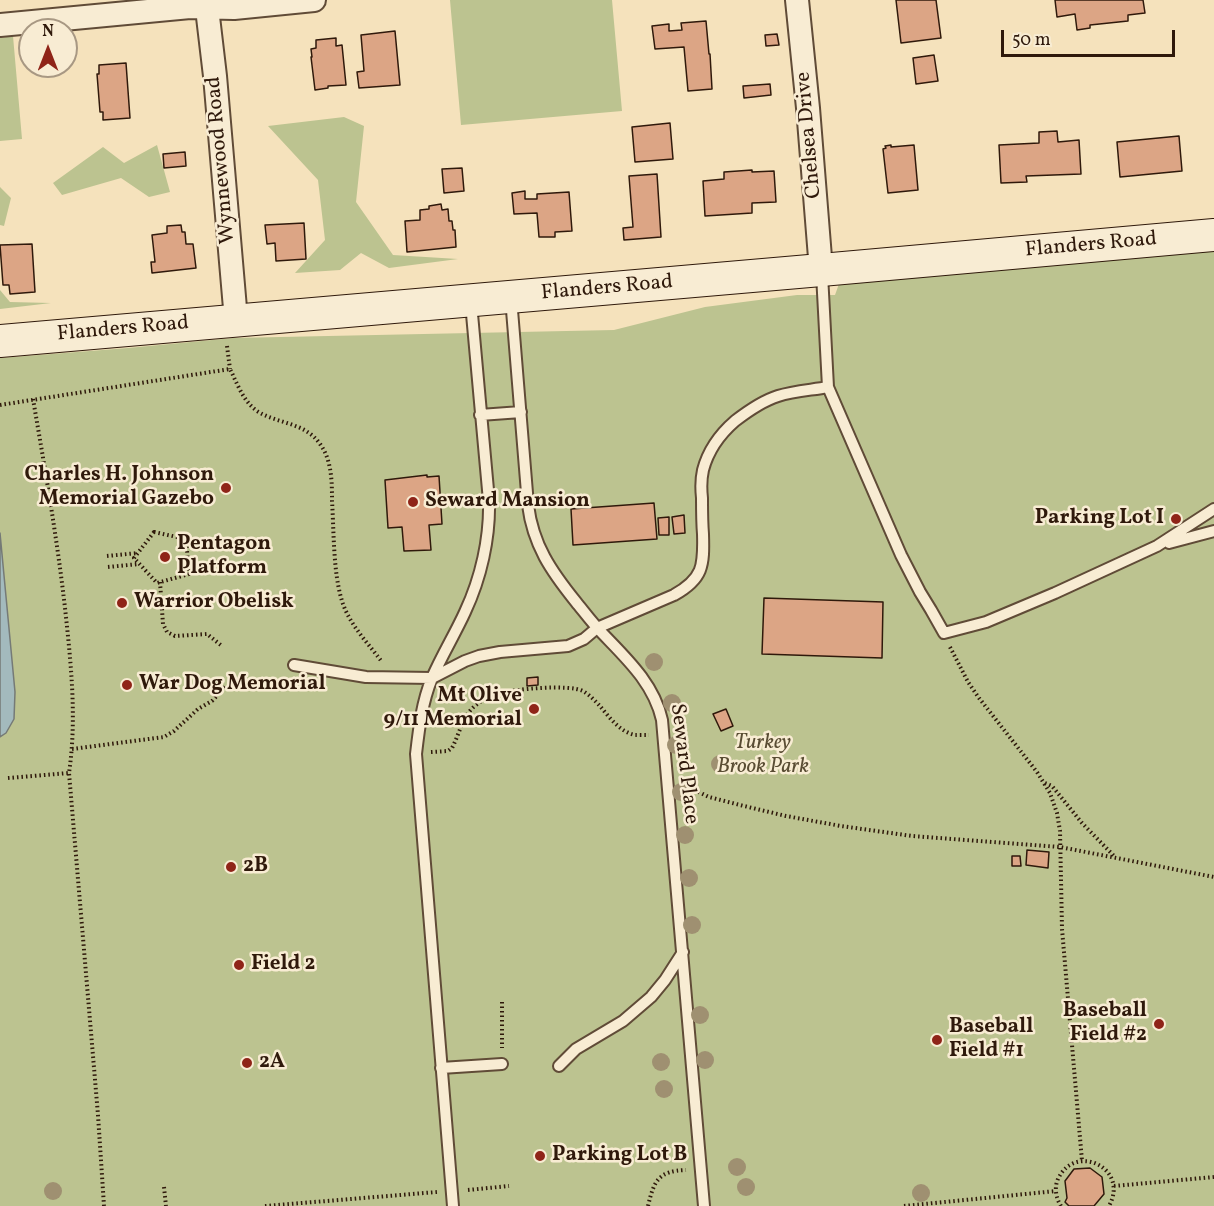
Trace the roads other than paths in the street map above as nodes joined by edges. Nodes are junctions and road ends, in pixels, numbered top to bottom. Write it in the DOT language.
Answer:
graph roads {
  1 [pos="314,0"];
  2 [pos="797,0"];
  3 [pos="207,4"];
  4 [pos="0,25"];
  5 [pos="1214,235"];
  6 [pos="821,270"];
  7 [pos="511,297"];
  8 [pos="470,300"];
  9 [pos="236,320"];
  10 [pos="0,341"];
  11 [pos="828,387"];
  12 [pos="521,412"];
  13 [pos="480,415"];
  14 [pos="1214,509"];
  15 [pos="1214,531"];
  16 [pos="1157,546"];
  17 [pos="597,628"];
  18 [pos="294,665"];
  19 [pos="432,678"];
  20 [pos="683,952"];
  21 [pos="502,1064"];
  22 [pos="559,1066"];
  23 [pos="441,1068"];
  24 [pos="453,1206"];
  25 [pos="704,1206"];
  1 -- 3 [label="street"];
  2 -- 6 [label="street, Chelsea Drive"];
  3 -- 4 [label="street"];
  3 -- 9 [label="street, Wynnewood Road"];
  5 -- 6 [label="main road, Flanders Road"];
  6 -- 7 [label="main road, Flanders Road"];
  6 -- 11 [label="lane"];
  7 -- 8 [label="main road, Flanders Road"];
  7 -- 12 [label="lane, Seward Place"];
  8 -- 9 [label="main road, Flanders Road"];
  8 -- 13 [label="lane"];
  9 -- 10 [label="main road, Flanders Road"];
  11 -- 16 [label="lane"];
  11 -- 17 [label="lane"];
  12 -- 13 [label="lane"];
  12 -- 17 [label="lane, Seward Place"];
  13 -- 19 [label="lane"];
  14 -- 16 [label="lane"];
  15 -- 16 [label="lane"];
  17 -- 19 [label="lane"];
  17 -- 20 [label="lane, Seward Place"];
  18 -- 19 [label="lane"];
  19 -- 23 [label="lane"];
  20 -- 22 [label="lane"];
  20 -- 25 [label="lane, Seward Place"];
  21 -- 23 [label="lane"];
  23 -- 24 [label="lane"];
}
